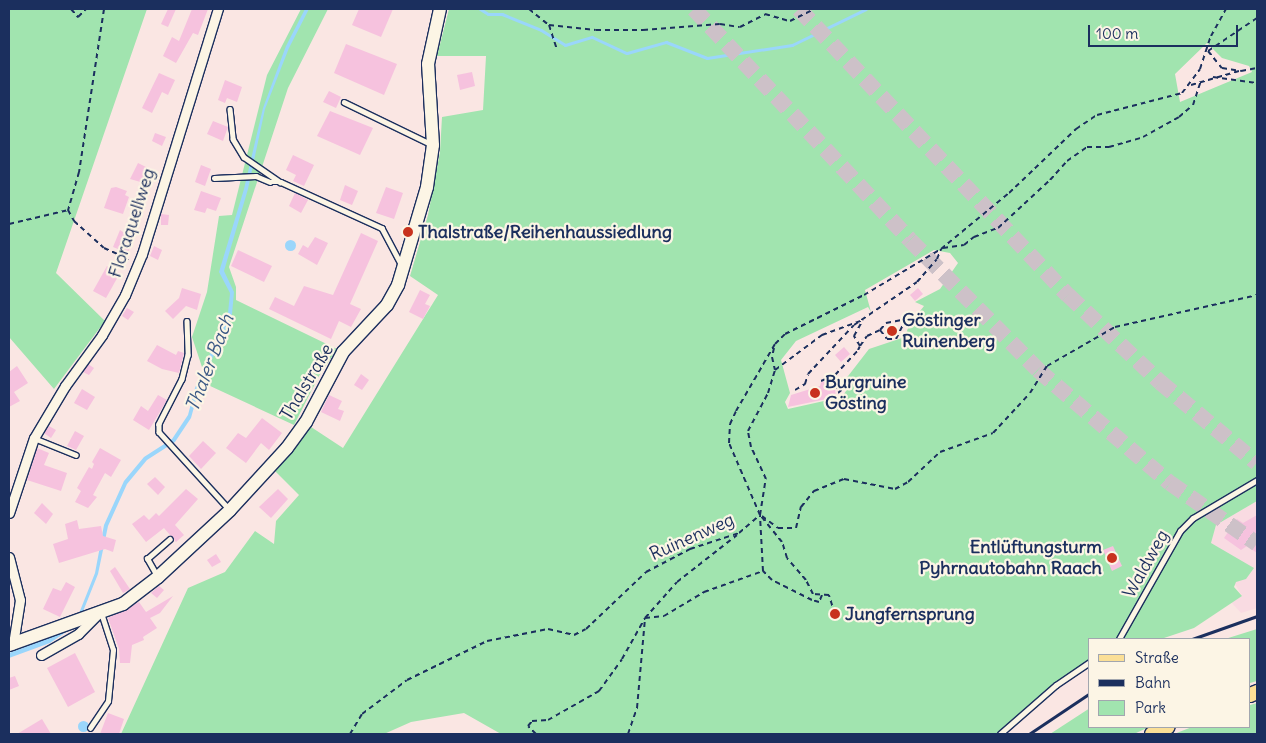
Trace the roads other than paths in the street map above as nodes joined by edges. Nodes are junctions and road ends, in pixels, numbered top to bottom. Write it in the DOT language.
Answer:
graph roads {
  1 [pos="218,9"];
  2 [pos="440,9"];
  3 [pos="344,102"];
  4 [pos="230,109"];
  5 [pos="432,145"];
  6 [pos="266,172"];
  7 [pos="214,178"];
  8 [pos="263,179"];
  9 [pos="281,182"];
  10 [pos="403,266"];
  11 [pos="187,321"];
  12 [pos="34,438"];
  13 [pos="76,455"];
  14 [pos="1257,480"];
  15 [pos="230,510"];
  16 [pos="9,513"];
  17 [pos="170,539"];
  18 [pos="9,557"];
  19 [pos="158,577"];
  20 [pos="95,615"];
  21 [pos="1121,638"];
  22 [pos="11,644"];
  23 [pos="41,655"];
  24 [pos="1088,663"];
  25 [pos="90,728"];
  26 [pos="1166,728"];
  27 [pos="1000,734"];
  28 [pos="1152,734"];
  1 -- 12 [label="street, Floraquellweg"];
  2 -- 5 [label="main road, Thalstraße"];
  3 -- 5 [label="lane"];
  4 -- 6 [label="lane"];
  5 -- 10 [label="main road, Thalstraße"];
  6 -- 8 [label="lane"];
  6 -- 9 [label="lane"];
  7 -- 8 [label="lane"];
  8 -- 9 [label="lane"];
  9 -- 10 [label="lane"];
  10 -- 15 [label="main road, Thalstraße"];
  11 -- 15 [label="lane"];
  12 -- 13 [label="lane"];
  12 -- 16 [label="street, Floraquellweg"];
  14 -- 21 [label="lane, Waldweg"];
  15 -- 19 [label="main road, Thalstraße"];
  17 -- 19 [label="lane"];
  18 -- 22 [label="street"];
  19 -- 20 [label="main road, Thalstraße"];
  20 -- 22 [label="main road, Thalstraße"];
  20 -- 23 [label="street, Thalstraße"];
  20 -- 25 [label="lane"];
  24 -- 27 [label="lane"];
  26 -- 28 [label="main road"];
}
